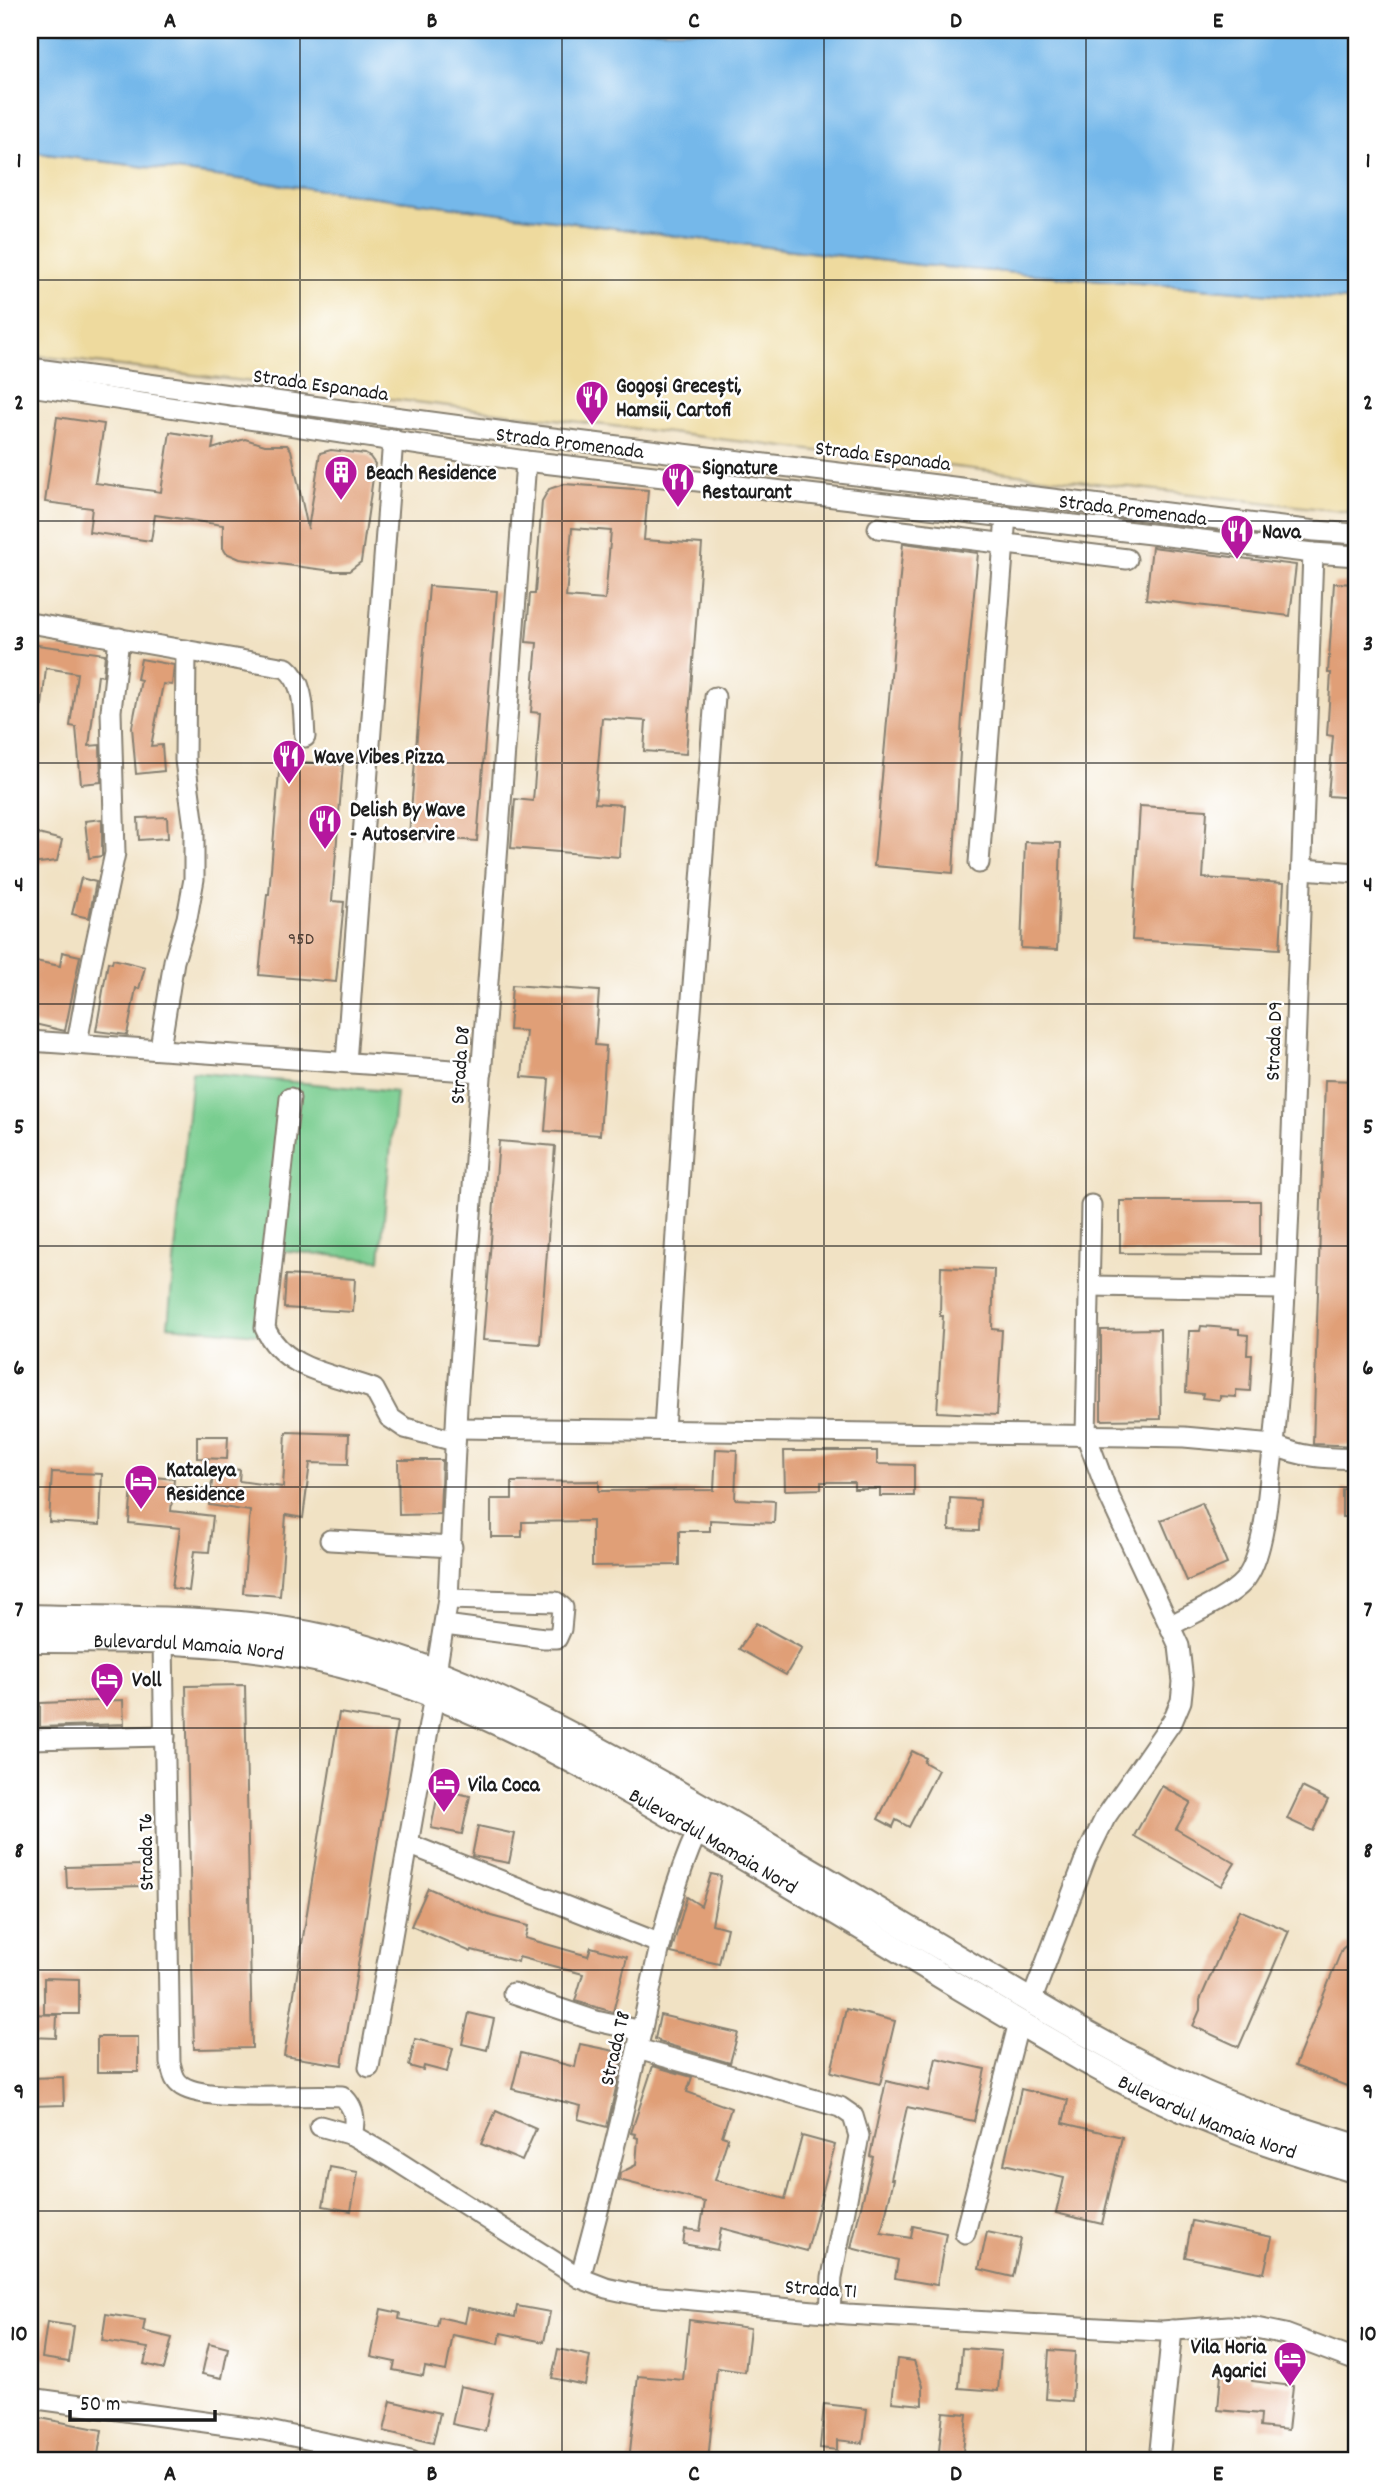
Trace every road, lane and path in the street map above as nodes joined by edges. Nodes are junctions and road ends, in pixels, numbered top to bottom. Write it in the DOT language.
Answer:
graph roads {
  1 [pos="30,368"];
  2 [pos="30,386"];
  3 [pos="393,439"];
  4 [pos="526,461"];
  5 [pos="1006,516"];
  6 [pos="878,528"];
  7 [pos="1357,534"];
  8 [pos="1003,543"];
  9 [pos="1313,553"];
  10 [pos="1357,556"];
  11 [pos="1127,559"];
  12 [pos="30,623"];
  13 [pos="119,638"];
  14 [pos="186,650"];
  15 [pos="715,697"];
  16 [pos="305,737"];
  17 [pos="979,863"];
  18 [pos="1303,869"];
  19 [pos="1357,873"];
  20 [pos="30,1041"];
  21 [pos="77,1044"];
  22 [pos="159,1048"];
  23 [pos="346,1062"];
  24 [pos="481,1072"];
  25 [pos="290,1098"];
  26 [pos="1091,1205"];
  27 [pos="1090,1286"];
  28 [pos="1286,1289"];
  29 [pos="664,1430"];
  30 [pos="455,1434"];
  31 [pos="1086,1435"];
  32 [pos="1274,1445"];
  33 [pos="1357,1459"];
  34 [pos="330,1540"];
  35 [pos="452,1547"];
  36 [pos="448,1600"];
  37 [pos="30,1616"];
  38 [pos="445,1625"];
  39 [pos="1170,1626"];
  40 [pos="30,1640"];
  41 [pos="163,1642"];
  42 [pos="435,1684"];
  43 [pos="165,1735"];
  44 [pos="30,1739"];
  45 [pos="698,1830"];
  46 [pos="408,1844"];
  47 [pos="661,1944"];
  48 [pos="513,1993"];
  49 [pos="1025,2012"];
  50 [pos="640,2040"];
  51 [pos="369,2067"];
  52 [pos="320,2126"];
  53 [pos="352,2135"];
  54 [pos="1357,2147"];
  55 [pos="1357,2171"];
  56 [pos="965,2233"];
  57 [pos="580,2278"];
  58 [pos="830,2312"];
  59 [pos="1172,2330"];
  60 [pos="1357,2361"];
  61 [pos="30,2398"];
  62 [pos="1160,2451"];
  63 [pos="411,2461"];
  1 -- 7 [label="street, Strada Espanada"];
  2 -- 3 [label="street, Strada Promenada"];
  3 -- 4 [label="street, Strada Promenada"];
  3 -- 23 [label="street"];
  4 -- 5 [label="street, Strada Promenada"];
  4 -- 24 [label="street, Strada D8"];
  5 -- 8 [label="street"];
  5 -- 9 [label="street, Strada Promenada"];
  6 -- 8 [label="street"];
  8 -- 11 [label="street"];
  8 -- 17 [label="street"];
  9 -- 10 [label="street, Strada Promenada"];
  9 -- 18 [label="street, Strada D9"];
  12 -- 13 [label="street"];
  13 -- 14 [label="street"];
  13 -- 21 [label="street"];
  14 -- 16 [label="street"];
  14 -- 22 [label="street"];
  15 -- 29 [label="street"];
  18 -- 19 [label="street"];
  18 -- 28 [label="street, Strada D9"];
  20 -- 21 [label="street"];
  21 -- 22 [label="street"];
  22 -- 23 [label="street"];
  23 -- 24 [label="street"];
  24 -- 30 [label="street, Strada D8"];
  25 -- 30 [label="street"];
  26 -- 27 [label="street"];
  27 -- 28 [label="street"];
  27 -- 31 [label="street"];
  28 -- 32 [label="street, Strada D9"];
  29 -- 30 [label="street"];
  29 -- 31 [label="street"];
  30 -- 35 [label="street, Strada D8"];
  31 -- 32 [label="street"];
  31 -- 39 [label="street"];
  32 -- 33 [label="street"];
  32 -- 39 [label="street, Strada D9"];
  34 -- 35 [label="street"];
  35 -- 36 [label="street, Strada D8"];
  36 -- 38 [label="street, Strada D8"];
  36 -- 38 [label="street"];
  37 -- 42 [label="main road, Bulevardul Mamaia Nord"];
  38 -- 42 [label="street, Strada D8"];
  39 -- 49 [label="street"];
  40 -- 41 [label="main road, Bulevardul Mamaia Nord"];
  41 -- 42 [label="main road, Bulevardul Mamaia Nord"];
  41 -- 43 [label="street, Strada T6"];
  42 -- 45 [label="main road, Bulevardul Mamaia Nord"];
  42 -- 46 [label="street, Strada D8"];
  42 -- 49 [label="main road, Bulevardul Mamaia Nord"];
  43 -- 44 [label="street"];
  43 -- 53 [label="street, Strada T6"];
  45 -- 47 [label="street, Strada T8"];
  45 -- 49 [label="main road, Bulevardul Mamaia Nord"];
  46 -- 47 [label="street"];
  46 -- 51 [label="street, Strada D8"];
  47 -- 50 [label="street, Strada T8"];
  48 -- 50 [label="street"];
  49 -- 54 [label="main road, Bulevardul Mamaia Nord"];
  49 -- 55 [label="main road, Bulevardul Mamaia Nord"];
  49 -- 56 [label="street"];
  50 -- 57 [label="street, Strada T8"];
  50 -- 58 [label="street"];
  52 -- 53 [label="street, Strada T1"];
  53 -- 57 [label="street, Strada T1"];
  57 -- 58 [label="street, Strada T1"];
  58 -- 59 [label="street, Strada T1"];
  59 -- 60 [label="street, Strada T1"];
  59 -- 62 [label="street"];
  61 -- 63 [label="street"];
}
